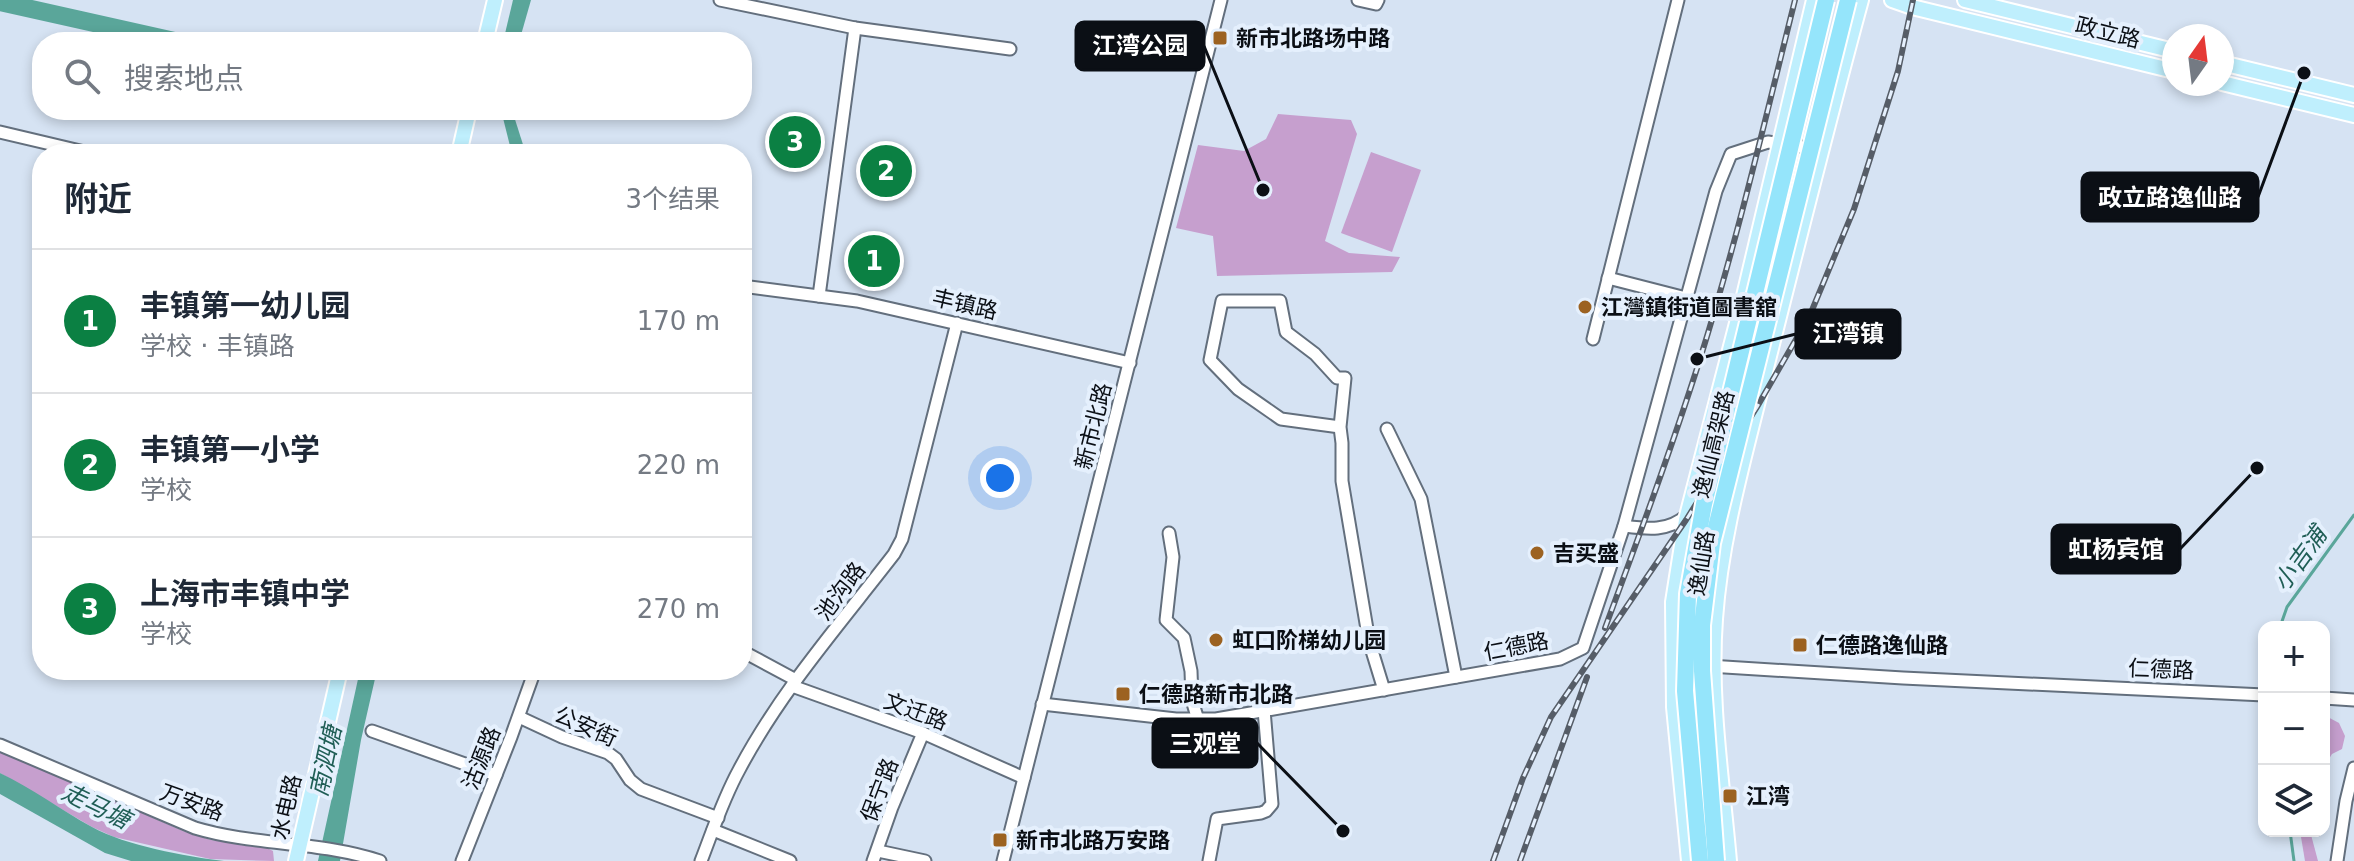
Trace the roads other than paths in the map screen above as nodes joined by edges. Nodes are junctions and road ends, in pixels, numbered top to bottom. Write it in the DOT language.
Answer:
graph roads {
  1 [pos="495,0"];
  2 [pos="720,0"];
  3 [pos="1221,0"];
  4 [pos="1358,0"];
  5 [pos="1378,0"];
  6 [pos="1678,0"];
  7 [pos="1814,0"];
  8 [pos="1826,0"];
  9 [pos="1848,0"];
  10 [pos="1861,0"];
  11 [pos="1892,0"];
  12 [pos="1965,0"];
  13 [pos="855,28"];
  14 [pos="487,32"];
  15 [pos="2162,48"];
  16 [pos="1010,49"];
  17 [pos="2234,66"];
  18 [pos="2162,68"];
  19 [pos="2234,86"];
  20 [pos="2354,95"];
  21 [pos="2354,115"];
  22 [pos="467,120"];
  23 [pos="0,132"];
  24 [pos="1779,142"];
  25 [pos="51,144"];
  26 [pos="461,144"];
  27 [pos="1821,150"];
  28 [pos="1608,278"];
  29 [pos="752,287"];
  30 [pos="819,296"];
  31 [pos="1686,298"];
  32 [pos="957,323"];
  33 [pos="1593,339"];
  34 [pos="1130,363"];
  35 [pos="1340,427"];
  36 [pos="1387,429"];
  37 [pos="1687,515"];
  38 [pos="1624,526"];
  39 [pos="1169,533"];
  40 [pos="752,657"];
  41 [pos="1672,664"];
  42 [pos="1714,666"];
  43 [pos="1456,677"];
  44 [pos="338,680"];
  45 [pos="532,680"];
  46 [pos="794,683"];
  47 [pos="1384,690"];
  48 [pos="2258,695"];
  49 [pos="2330,698"];
  50 [pos="2354,700"];
  51 [pos="1042,704"];
  52 [pos="1264,710"];
  53 [pos="519,717"];
  54 [pos="1198,720"];
  55 [pos="372,731"];
  56 [pos="923,733"];
  57 [pos="0,745"];
  58 [pos="2354,768"];
  59 [pos="496,775"];
  60 [pos="1024,778"];
  61 [pos="715,824"];
  62 [pos="299,845"];
  63 [pos="875,856"];
  64 [pos="296,861"];
  65 [pos="380,861"];
  66 [pos="462,861"];
  67 [pos="701,861"];
  68 [pos="790,861"];
  69 [pos="925,861"];
  70 [pos="1003,861"];
  71 [pos="1209,861"];
  72 [pos="1689,861"];
  73 [pos="1700,861"];
  74 [pos="1716,861"];
  75 [pos="1729,861"];
  76 [pos="2337,861"];
  1 -- 14 [label="main road"];
  2 -- 13 [label="street"];
  3 -- 34 [label="street, 新市北路"];
  4 -- 5 [label="street"];
  6 -- 28 [label="street"];
  7 -- 24 [label="main road, 逸仙路"];
  8 -- 73 [label="highway, 逸仙高架路, bridge"];
  9 -- 74 [label="highway, 逸仙高架路, bridge"];
  10 -- 27 [label="main road, 逸仙路"];
  11 -- 18 [label="main road, 政立路"];
  12 -- 15 [label="main road, 政立路"];
  13 -- 16 [label="street"];
  13 -- 30 [label="street"];
  17 -- 20 [label="main road"];
  19 -- 21 [label="main road"];
  22 -- 26 [label="main road"];
  23 -- 25 [label="street"];
  24 -- 27 [label="street, 仁德路"];
  24 -- 31 [label="street, 仁德路"];
  24 -- 37 [label="main road, 逸仙路"];
  27 -- 42 [label="main road, 逸仙路"];
  28 -- 31 [label="street"];
  28 -- 33 [label="street"];
  29 -- 30 [label="street, 丰镇路"];
  30 -- 32 [label="street, 丰镇路"];
  31 -- 38 [label="street, 仁德路"];
  32 -- 34 [label="street, 丰镇路"];
  32 -- 46 [label="street, 池沟路"];
  34 -- 51 [label="street, 新市北路"];
  35 -- 35 [label="street"];
  35 -- 47 [label="street"];
  36 -- 43 [label="street"];
  37 -- 38 [label="street"];
  37 -- 41 [label="main road, 逸仙路"];
  38 -- 43 [label="street, 仁德路"];
  39 -- 54 [label="street"];
  40 -- 46 [label="street, 文迁路"];
  41 -- 42 [label="street, 仁德路"];
  41 -- 72 [label="main road, 逸仙路"];
  42 -- 48 [label="street, 仁德路"];
  42 -- 75 [label="main road, 逸仙路"];
  43 -- 47 [label="street, 仁德路"];
  44 -- 62 [label="main road, 水电路"];
  45 -- 53 [label="street, 沽源路"];
  46 -- 56 [label="street, 文迁路"];
  46 -- 61 [label="street, 池沟路"];
  47 -- 52 [label="street, 仁德路"];
  49 -- 50 [label="street"];
  51 -- 54 [label="street, 仁德路"];
  51 -- 60 [label="street, 新市北路"];
  52 -- 54 [label="street, 仁德路"];
  52 -- 71 [label="street"];
  53 -- 59 [label="street, 沽源路"];
  53 -- 61 [label="street, 公安街"];
  55 -- 59 [label="street"];
  56 -- 60 [label="street, 文迁路"];
  56 -- 63 [label="street, 保宁路"];
  57 -- 62 [label="street, 万安路"];
  58 -- 76 [label="street"];
  59 -- 66 [label="street, 沽源路"];
  60 -- 70 [label="street, 新市北路"];
  61 -- 67 [label="street, 池沟路"];
  61 -- 68 [label="street, 公安街"];
  62 -- 64 [label="main road, 水电路"];
  62 -- 65 [label="street, 万安路"];
  63 -- 69 [label="street"];
}
